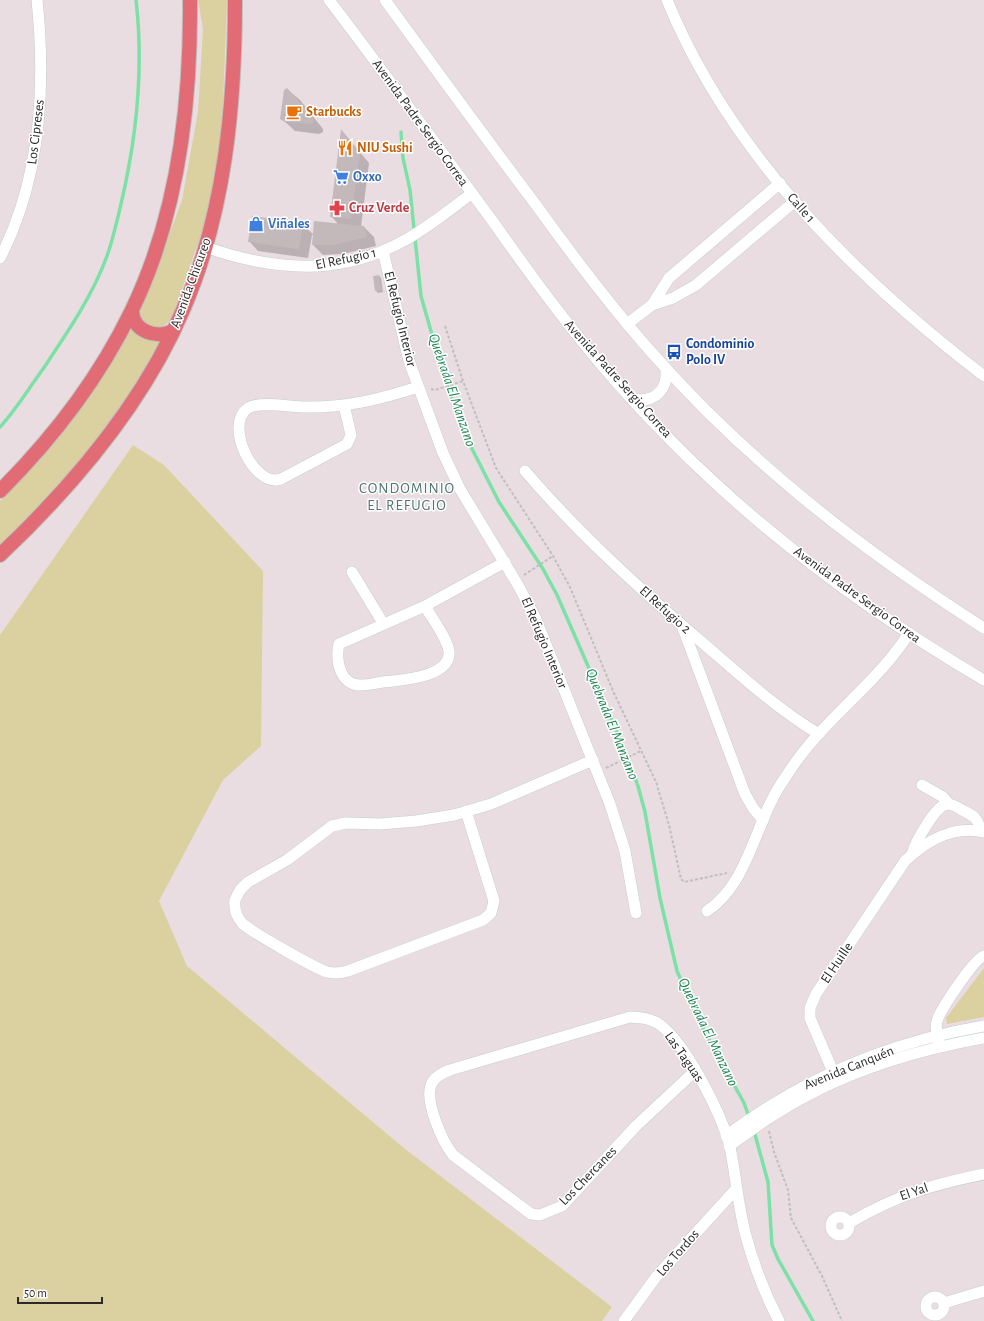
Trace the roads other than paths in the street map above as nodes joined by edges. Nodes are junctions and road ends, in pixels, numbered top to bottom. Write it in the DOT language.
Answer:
graph roads {
  1 [pos="37,0"];
  2 [pos="190,0"];
  3 [pos="235,0"];
  4 [pos="329,0"];
  5 [pos="385,0"];
  6 [pos="667,0"];
  7 [pos="780,183"];
  8 [pos="472,193"];
  9 [pos="795,201"];
  10 [pos="205,247"];
  11 [pos="383,251"];
  12 [pos="0,258"];
  13 [pos="652,305"];
  14 [pos="132,311"];
  15 [pos="627,324"];
  16 [pos="173,331"];
  17 [pos="666,369"];
  18 [pos="984,376"];
  19 [pos="418,387"];
  20 [pos="632,398"];
  21 [pos="344,405"];
  22 [pos="525,471"];
  23 [pos="0,491"];
  24 [pos="0,555"];
  25 [pos="505,562"];
  26 [pos="352,572"];
  27 [pos="425,606"];
  28 [pos="383,623"];
  29 [pos="682,625"];
  30 [pos="984,628"];
  31 [pos="909,633"];
  32 [pos="984,680"];
  33 [pos="819,734"];
  34 [pos="593,760"];
  35 [pos="922,785"];
  36 [pos="949,804"];
  37 [pos="466,812"];
  38 [pos="763,820"];
  39 [pos="982,832"];
  40 [pos="912,855"];
  41 [pos="707,911"];
  42 [pos="636,913"];
  43 [pos="984,956"];
  44 [pos="984,1026"];
  45 [pos="984,1038"];
  46 [pos="939,1042"];
  47 [pos="695,1071"];
  48 [pos="835,1076"];
  49 [pos="431,1084"];
  50 [pos="745,1128"];
  51 [pos="728,1141"];
  52 [pos="984,1174"];
  53 [pos="736,1189"];
  54 [pos="849,1223"];
  55 [pos="984,1290"];
  56 [pos="944,1303"];
  57 [pos="777,1317"];
  58 [pos="624,1321"];
  59 [pos="767,1321"];
  1 -- 12 [label="street, Los Cipreses"];
  2 -- 14 [label="main road"];
  3 -- 10 [label="main road, Avenida Chicureo"];
  4 -- 8 [label="street, Avenida Padre Sergio Correa"];
  5 -- 15 [label="street"];
  6 -- 7 [label="street, Calle 1"];
  7 -- 9 [label="street, Calle 1"];
  7 -- 13 [label="street"];
  8 -- 11 [label="street, El Refugio 1"];
  8 -- 20 [label="street, Avenida Padre Sergio Correa"];
  9 -- 13 [label="street"];
  9 -- 18 [label="street, Calle 1"];
  10 -- 11 [label="street, El Refugio 1"];
  10 -- 16 [label="main road, Avenida Chicureo"];
  11 -- 19 [label="street, El Refugio Interior"];
  13 -- 15 [label="street"];
  14 -- 16 [label="main road"];
  14 -- 23 [label="main road"];
  15 -- 17 [label="street"];
  16 -- 24 [label="main road, Avenida Chicureo"];
  17 -- 20 [label="street"];
  17 -- 30 [label="street"];
  19 -- 21 [label="street"];
  19 -- 25 [label="street, El Refugio Interior"];
  20 -- 31 [label="street, Avenida Padre Sergio Correa"];
  21 -- 21 [label="street"];
  22 -- 29 [label="street, El Refugio 2"];
  25 -- 27 [label="street"];
  25 -- 34 [label="street, El Refugio Interior"];
  26 -- 28 [label="street"];
  27 -- 28 [label="street"];
  27 -- 28 [label="street"];
  29 -- 33 [label="street, El Refugio 2"];
  29 -- 38 [label="street"];
  31 -- 32 [label="street, Avenida Padre Sergio Correa"];
  31 -- 33 [label="street"];
  33 -- 38 [label="street"];
  34 -- 37 [label="street"];
  34 -- 42 [label="street, El Refugio Interior"];
  35 -- 36 [label="street, El Huille"];
  36 -- 39 [label="street, El Huille"];
  36 -- 40 [label="street, El Huille"];
  37 -- 37 [label="street"];
  38 -- 41 [label="street"];
  39 -- 40 [label="street, El Huille"];
  40 -- 48 [label="street, El Huille"];
  43 -- 46 [label="street"];
  44 -- 46 [label="street, Avenida Canquén"];
  45 -- 46 [label="street, Avenida Canquén"];
  46 -- 48 [label="street, Avenida Canquén"];
  47 -- 49 [label="street, Las Taguas"];
  47 -- 49 [label="street, Los Chercanes"];
  47 -- 51 [label="street, Las Taguas"];
  48 -- 50 [label="street, Avenida Canquén"];
  48 -- 50 [label="street, Avenida Canquén"];
  50 -- 51 [label="street, Avenida Canquén"];
  51 -- 53 [label="street, Las Taguas"];
  52 -- 54 [label="street, El Yal"];
  53 -- 57 [label="street, Las Taguas"];
  53 -- 58 [label="street, Los Tordos"];
  55 -- 56 [label="street"];
  57 -- 59 [label="street"];
}
